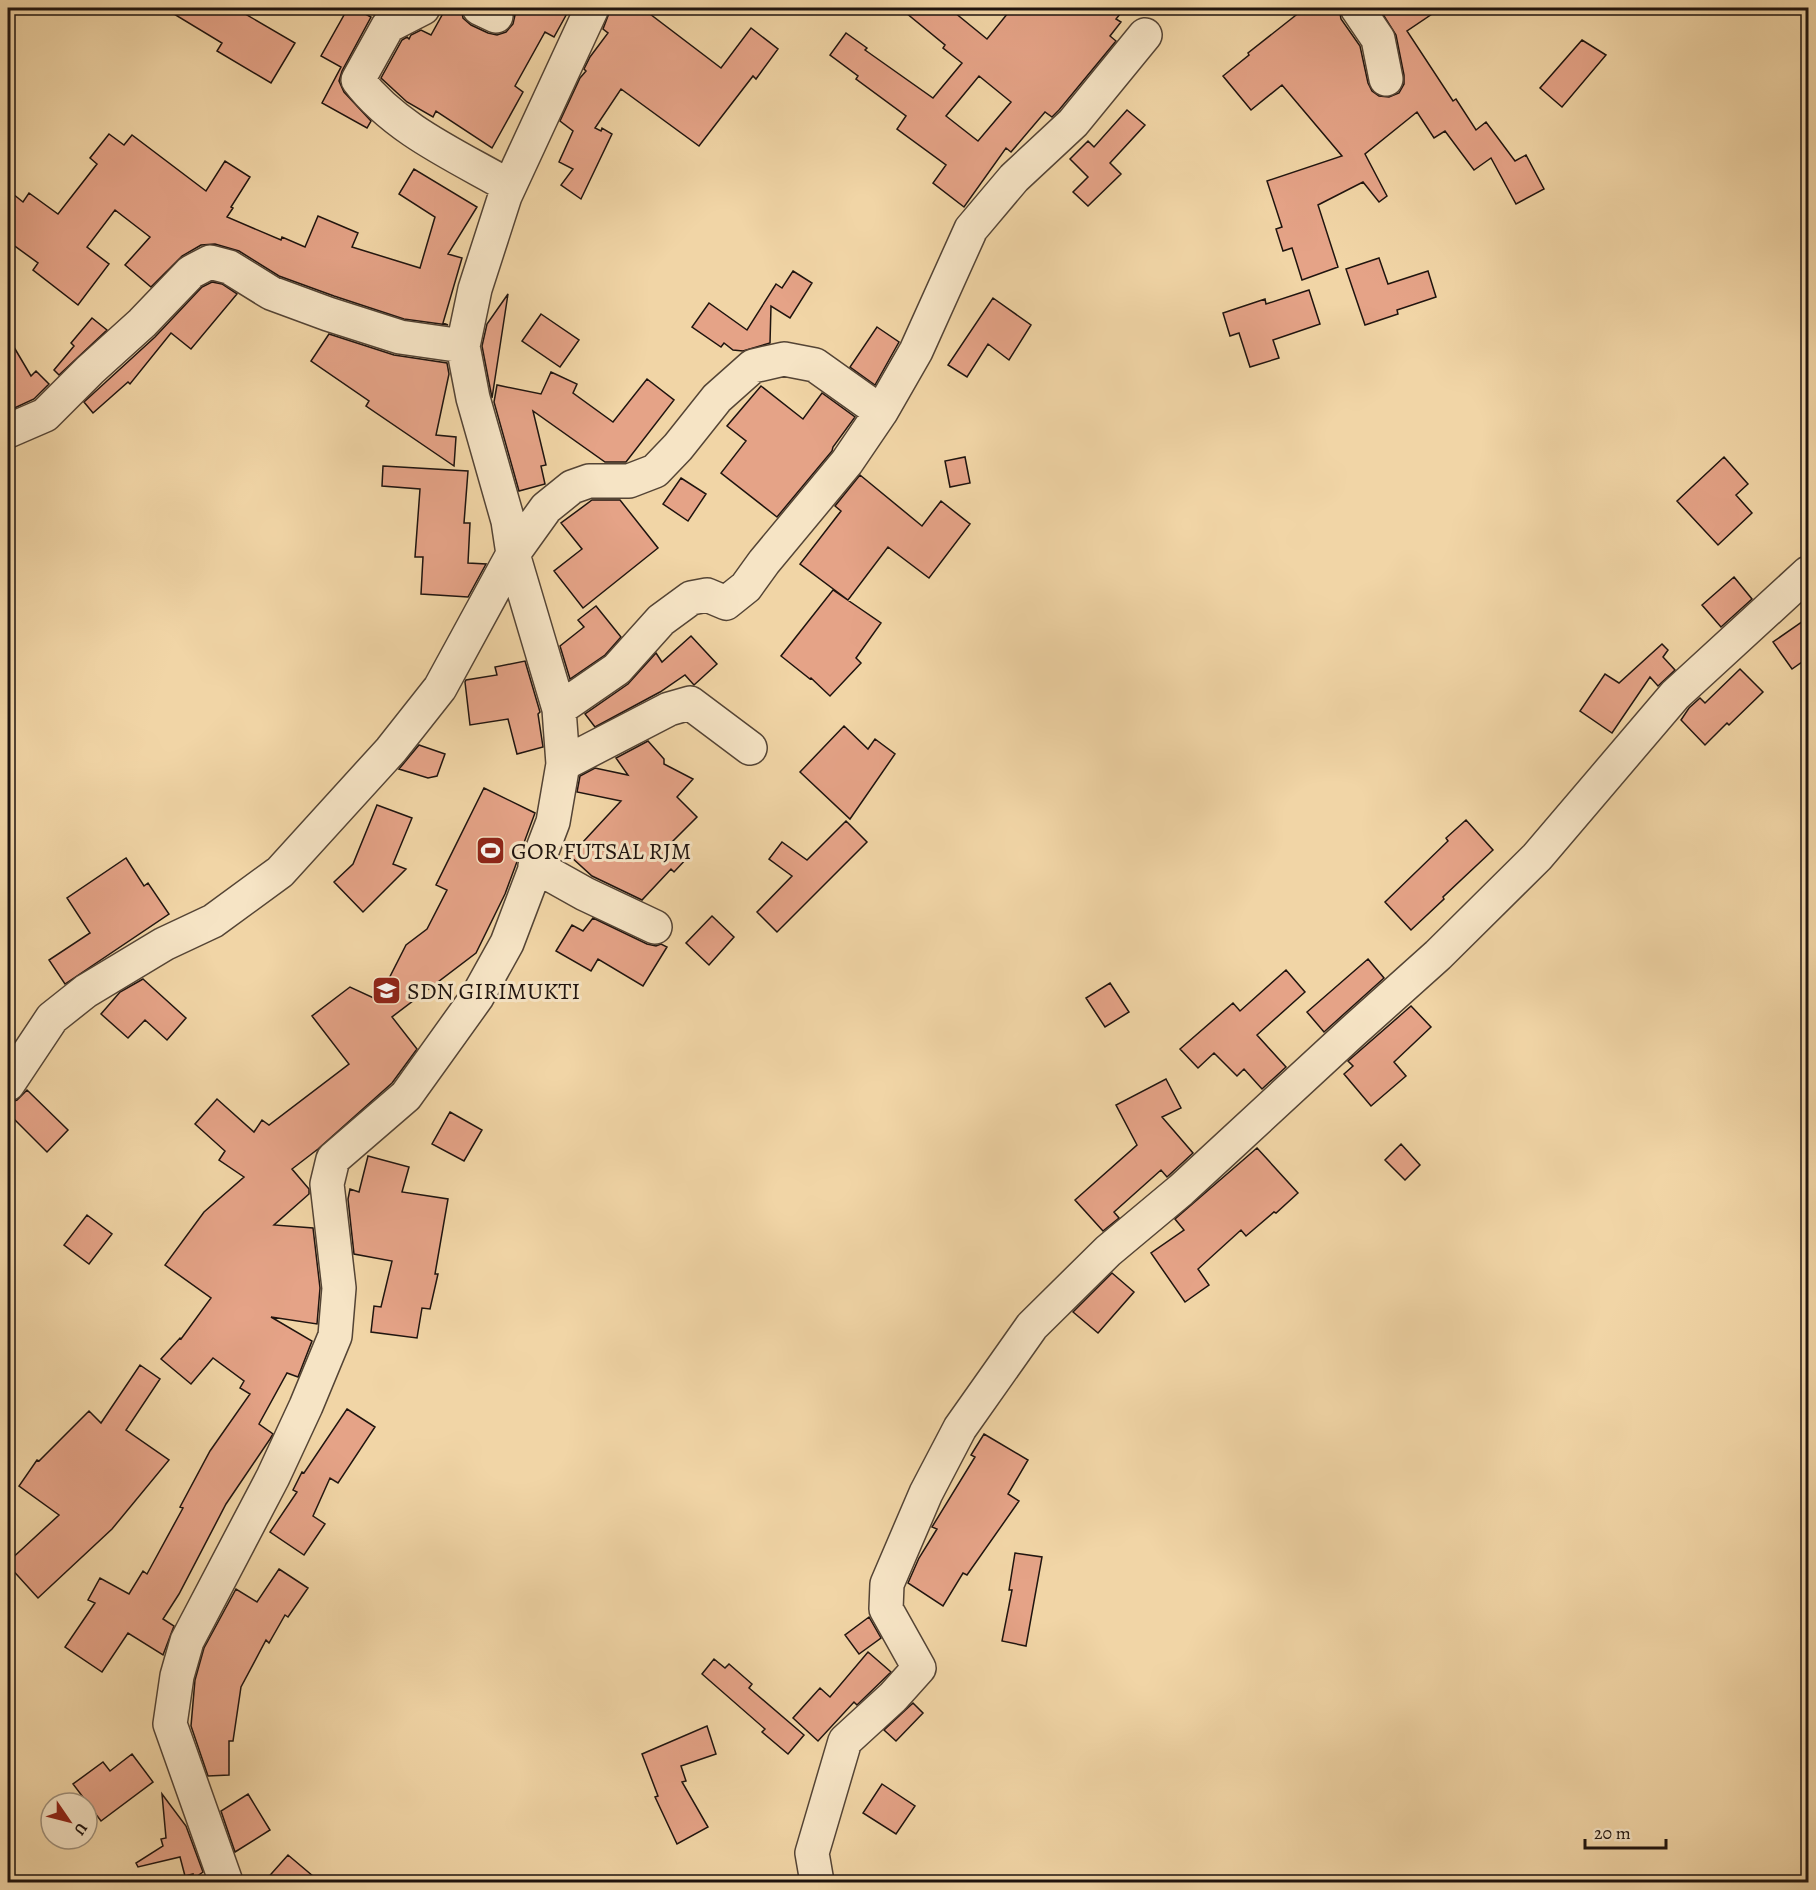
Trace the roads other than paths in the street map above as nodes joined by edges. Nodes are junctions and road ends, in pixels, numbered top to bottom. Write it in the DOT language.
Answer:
graph roads {
  1 [pos="423,8"];
  2 [pos="592,8"];
  3 [pos="1357,8"];
  4 [pos="1145,35"];
  5 [pos="1386,79"];
  6 [pos="509,186"];
  7 [pos="463,346"];
  8 [pos="881,412"];
  9 [pos="8,431"];
  10 [pos="513,554"];
  11 [pos="1809,573"];
  12 [pos="559,709"];
  13 [pos="750,748"];
  14 [pos="563,764"];
  15 [pos="535,866"];
  16 [pos="654,927"];
  17 [pos="8,1084"];
  18 [pos="226,1882"];
  19 [pos="817,1882"];
  1 -- 6 [label="street"];
  2 -- 6 [label="street"];
  3 -- 5 [label="street"];
  4 -- 8 [label="street"];
  6 -- 7 [label="street"];
  7 -- 9 [label="street"];
  7 -- 10 [label="street"];
  8 -- 10 [label="street"];
  8 -- 12 [label="street"];
  10 -- 12 [label="street"];
  10 -- 17 [label="street"];
  11 -- 19 [label="street"];
  12 -- 14 [label="street"];
  13 -- 14 [label="street"];
  14 -- 15 [label="street"];
  15 -- 16 [label="street"];
  15 -- 18 [label="street"];
}
